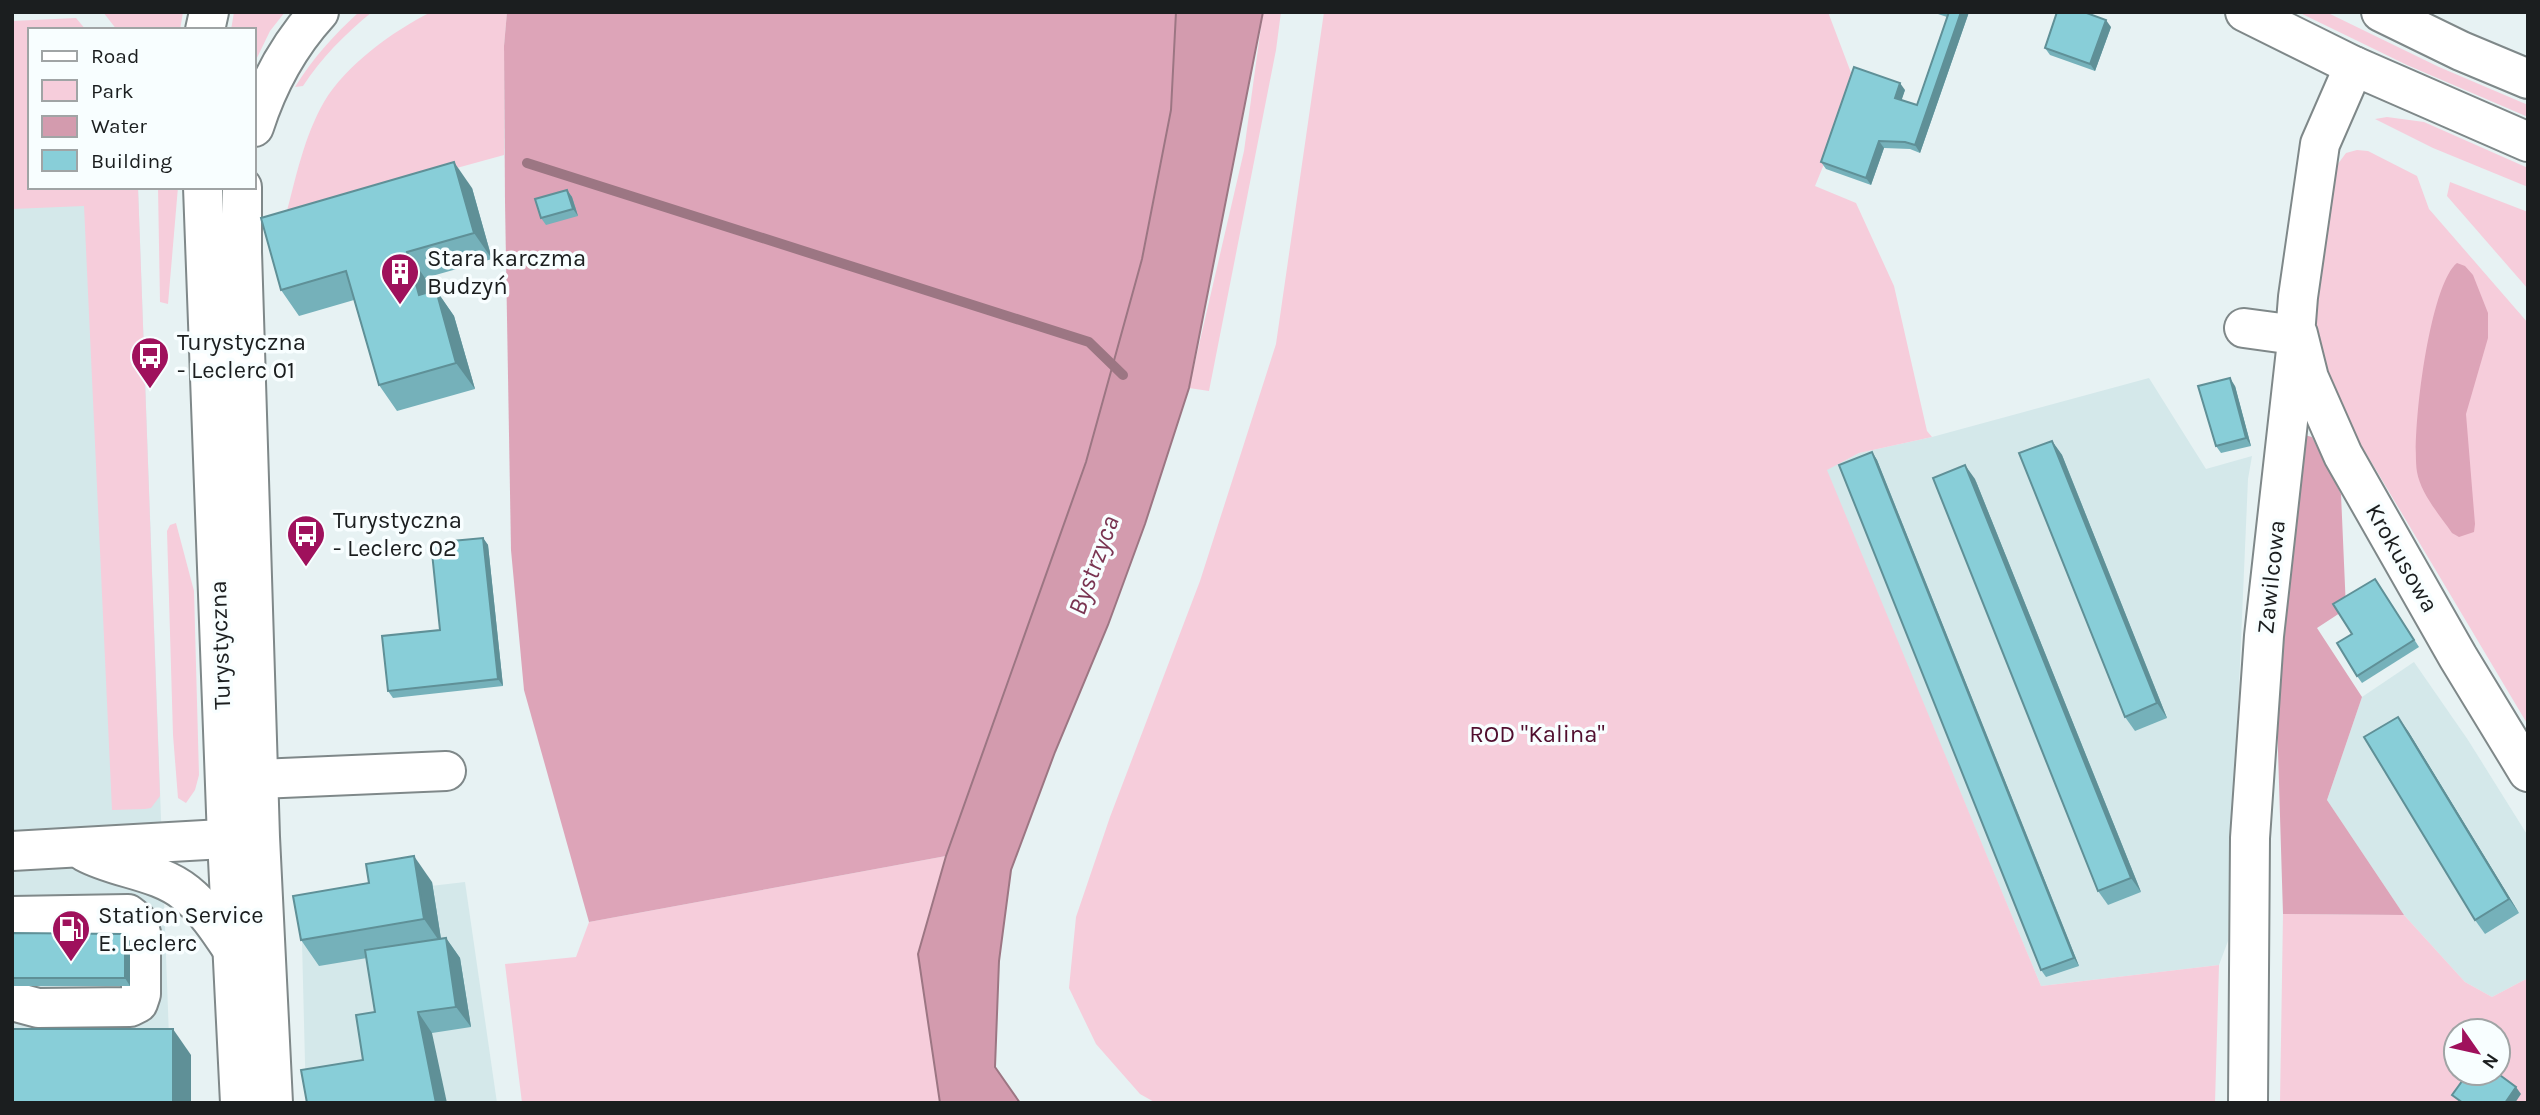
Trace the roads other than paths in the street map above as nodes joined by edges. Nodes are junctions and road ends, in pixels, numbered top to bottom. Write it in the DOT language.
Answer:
graph roads {
  1 [pos="319,12"];
  2 [pos="2245,12"];
  3 [pos="2381,12"];
  4 [pos="2354,66"];
  5 [pos="2528,79"];
  6 [pos="256,122"];
  7 [pos="2528,142"];
  8 [pos="203,189"];
  9 [pos="242,189"];
  10 [pos="2244,328"];
  11 [pos="2297,335"];
  12 [pos="446,771"];
  13 [pos="2528,772"];
  14 [pos="259,779"];
  15 [pos="244,838"];
  16 [pos="73,846"];
  17 [pos="12,851"];
  18 [pos="12,916"];
  19 [pos="234,952"];
  20 [pos="12,1001"];
  21 [pos="240,1103"];
  22 [pos="273,1103"];
  23 [pos="2249,1103"];
  1 -- 6 [label="main road"];
  2 -- 4 [label="main road"];
  3 -- 5 [label="main road"];
  4 -- 7 [label="main road"];
  4 -- 11 [label="main road, Zawilcowa"];
  8 -- 15 [label="main road, Turystyczna"];
  9 -- 14 [label="main road, Turystyczna"];
  10 -- 11 [label="main road"];
  11 -- 13 [label="main road, Krokusowa"];
  11 -- 23 [label="main road, Zawilcowa"];
  12 -- 14 [label="main road"];
  14 -- 15 [label="main road, Turystyczna"];
  15 -- 16 [label="main road"];
  15 -- 19 [label="main road, Turystyczna"];
  15 -- 22 [label="main road, Turystyczna"];
  16 -- 17 [label="main road"];
  16 -- 19 [label="main road"];
  18 -- 20 [label="main road"];
  19 -- 21 [label="main road, Turystyczna"];
}
